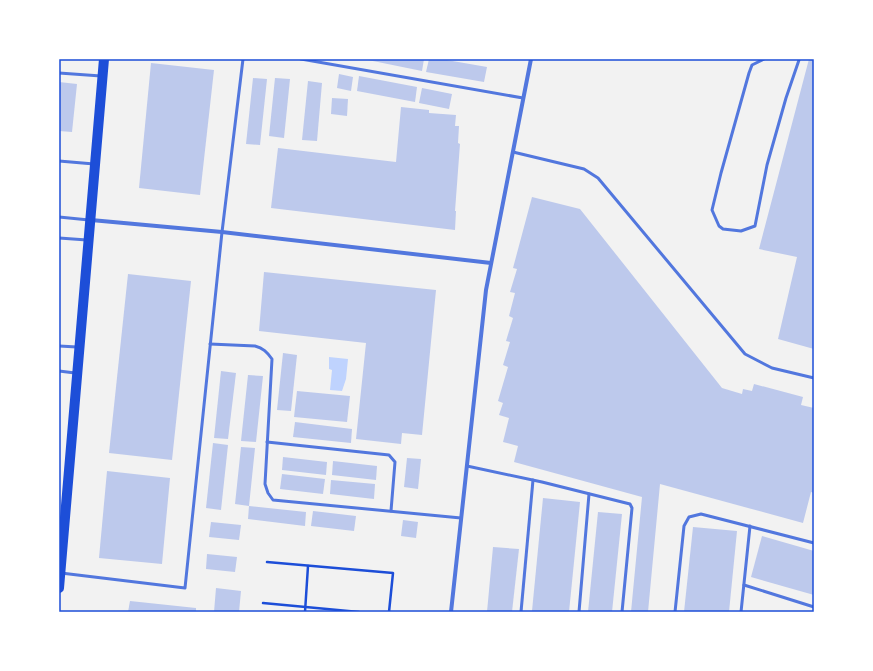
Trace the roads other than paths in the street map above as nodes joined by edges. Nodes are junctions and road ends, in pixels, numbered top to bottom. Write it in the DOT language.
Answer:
graph roads {
  1 [pos="104,59"];
  2 [pos="243,59"];
  3 [pos="301,59"];
  4 [pos="531,59"];
  5 [pos="764,59"];
  6 [pos="799,59"];
  7 [pos="59,73"];
  8 [pos="103,76"];
  9 [pos="523,98"];
  10 [pos="512,152"];
  11 [pos="59,161"];
  12 [pos="96,164"];
  13 [pos="59,217"];
  14 [pos="91,220"];
  15 [pos="222,232"];
  16 [pos="59,238"];
  17 [pos="89,240"];
  18 [pos="491,263"];
  19 [pos="210,344"];
  20 [pos="59,346"];
  21 [pos="80,347"];
  22 [pos="59,371"];
  23 [pos="78,373"];
  24 [pos="814,378"];
  25 [pos="267,442"];
  26 [pos="466,466"];
  27 [pos="533,480"];
  28 [pos="589,494"];
  29 [pos="62,510"];
  30 [pos="391,511"];
  31 [pos="461,518"];
  32 [pos="62,521"];
  33 [pos="750,526"];
  34 [pos="814,543"];
  35 [pos="60,573"];
  36 [pos="744,585"];
  37 [pos="59,588"];
  38 [pos="814,607"];
  39 [pos="451,612"];
  40 [pos="521,612"];
  41 [pos="579,612"];
  42 [pos="622,612"];
  43 [pos="675,612"];
  44 [pos="741,612"];
  1 -- 8 [label="main road"];
  2 -- 15 [label="lane"];
  3 -- 9 [label="lane"];
  4 -- 9 [label="street"];
  5 -- 6 [label="lane"];
  7 -- 8 [label="lane"];
  8 -- 12 [label="main road"];
  9 -- 10 [label="street"];
  10 -- 18 [label="street"];
  10 -- 24 [label="lane"];
  11 -- 12 [label="lane"];
  12 -- 14 [label="main road"];
  13 -- 14 [label="lane"];
  14 -- 15 [label="street"];
  14 -- 17 [label="main road"];
  15 -- 18 [label="street"];
  15 -- 19 [label="lane"];
  16 -- 17 [label="lane"];
  17 -- 21 [label="main road"];
  18 -- 26 [label="street"];
  19 -- 25 [label="lane"];
  19 -- 35 [label="lane"];
  20 -- 21 [label="lane"];
  21 -- 23 [label="main road"];
  22 -- 23 [label="lane"];
  23 -- 29 [label="main road"];
  25 -- 30 [label="lane"];
  25 -- 30 [label="lane"];
  26 -- 27 [label="lane"];
  26 -- 31 [label="street"];
  27 -- 28 [label="lane"];
  27 -- 40 [label="lane"];
  28 -- 41 [label="lane"];
  28 -- 42 [label="lane"];
  29 -- 32 [label="main road"];
  30 -- 31 [label="lane"];
  31 -- 39 [label="street"];
  32 -- 35 [label="main road"];
  33 -- 34 [label="lane"];
  33 -- 36 [label="lane"];
  33 -- 43 [label="lane"];
  35 -- 37 [label="main road"];
  36 -- 38 [label="lane"];
  36 -- 44 [label="lane"];
}
